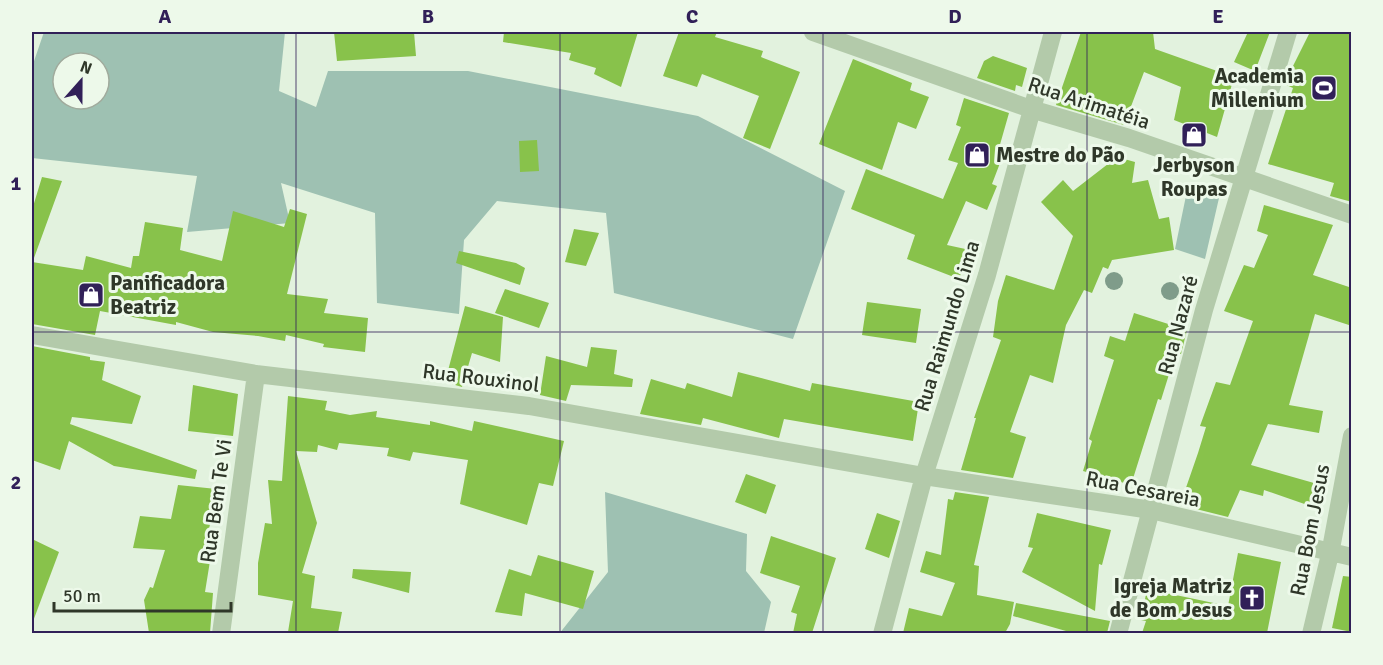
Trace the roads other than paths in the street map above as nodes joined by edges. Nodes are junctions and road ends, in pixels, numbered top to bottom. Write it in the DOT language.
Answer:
graph roads {
  1 [pos="813,32"];
  2 [pos="1053,32"];
  3 [pos="1288,32"];
  4 [pos="1031,109"];
  5 [pos="1243,178"];
  6 [pos="1352,215"];
  7 [pos="32,335"];
  8 [pos="256,374"];
  9 [pos="1352,436"];
  10 [pos="924,476"];
  11 [pos="1151,510"];
  12 [pos="1330,554"];
  13 [pos="1352,557"];
  14 [pos="221,633"];
  15 [pos="882,633"];
  16 [pos="1118,633"];
  17 [pos="1311,633"];
  1 -- 4 [label="street, Rua Arimatéia"];
  2 -- 4 [label="street, Rua Raimundo Lima"];
  3 -- 5 [label="street, Rua Nazaré"];
  4 -- 5 [label="street, Rua Arimatéia"];
  4 -- 10 [label="street, Rua Raimundo Lima"];
  5 -- 6 [label="street, Rua Arimatéia"];
  5 -- 11 [label="street, Rua Nazaré"];
  7 -- 8 [label="street, Rua Rouxinol"];
  8 -- 10 [label="street, Rua Rouxinol"];
  8 -- 14 [label="street, Rua Bem Te Vi"];
  9 -- 12 [label="street, Rua Bom Jesus"];
  10 -- 11 [label="street, Rua Cesareia"];
  10 -- 15 [label="street, Rua Raimundo Lima"];
  11 -- 12 [label="street, Rua Cesareia"];
  11 -- 16 [label="street, Rua Nazaré"];
  12 -- 13 [label="street, Rua Cesareia"];
  12 -- 17 [label="street, Rua Bom Jesus"];
}
